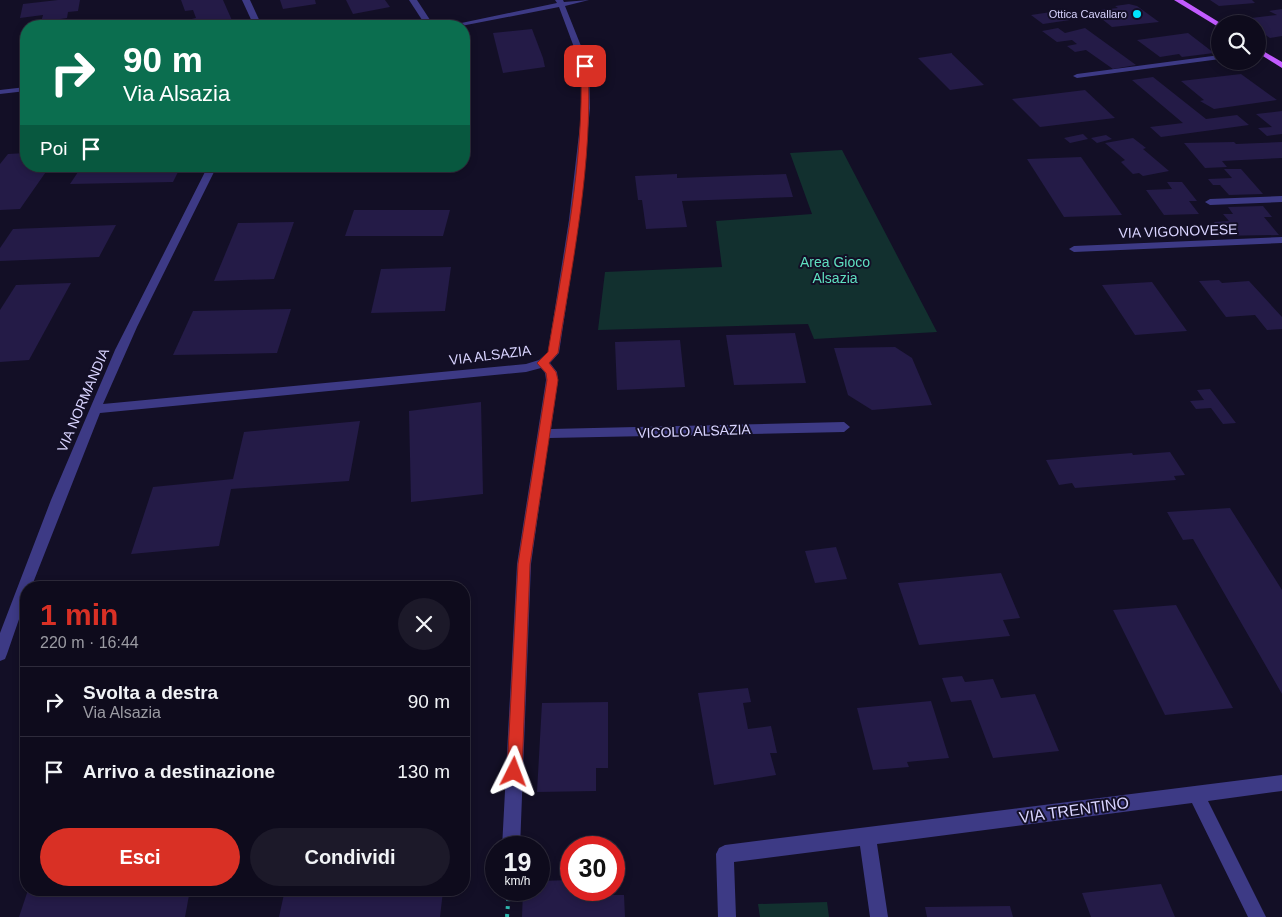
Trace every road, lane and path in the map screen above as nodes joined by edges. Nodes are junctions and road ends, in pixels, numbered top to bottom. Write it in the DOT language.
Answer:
graph roads {
  1 [pos="246,0"];
  2 [pos="413,0"];
  3 [pos="585,0"];
  4 [pos="1178,0"];
  5 [pos="560,3"];
  6 [pos="255,20"];
  7 [pos="426,20"];
  8 [pos="1211,20"];
  9 [pos="470,22"];
  10 [pos="1266,56"];
  11 [pos="1211,58"];
  12 [pos="1282,66"];
  13 [pos="1077,76"];
  14 [pos="20,90"];
  15 [pos="0,92"];
  16 [pos="210,172"];
  17 [pos="1282,199"];
  18 [pos="1210,202"];
  19 [pos="1282,240"];
  20 [pos="1074,249"];
  21 [pos="543,363"];
  22 [pos="97,409"];
  23 [pos="844,427"];
  24 [pos="545,434"];
  25 [pos="27,581"];
  26 [pos="20,599"];
  27 [pos="0,654"];
  28 [pos="1282,783"];
  29 [pos="1196,794"];
  30 [pos="512,836"];
  31 [pos="867,837"];
  32 [pos="508,901"];
  33 [pos="507,917"];
  34 [pos="727,917"];
  35 [pos="879,917"];
  36 [pos="1258,917"];
  1 -- 6 [label="street"];
  2 -- 7 [label="street"];
  3 -- 5 [label="street"];
  4 -- 8 [label="main road"];
  5 -- 9 [label="street"];
  5 -- 21 [label="street, VIA ALSAZIA"];
  10 -- 12 [label="main road"];
  11 -- 13 [label="street"];
  14 -- 15 [label="street"];
  16 -- 22 [label="street, VIA NORMANDIA"];
  17 -- 18 [label="street"];
  19 -- 20 [label="street, VIA VIGONOVESE"];
  21 -- 22 [label="street, VIA ALSAZIA"];
  21 -- 24 [label="street"];
  22 -- 25 [label="street, VIA NORMANDIA"];
  23 -- 24 [label="street, VICOLO ALSAZIA"];
  24 -- 30 [label="street"];
  26 -- 27 [label="street, VIA NORMANDIA"];
  28 -- 29 [label="street, VIA TRENTINO"];
  29 -- 31 [label="street, VIA TRENTINO"];
  29 -- 36 [label="street"];
  31 -- 34 [label="street, VIA TRENTINO"];
  31 -- 35 [label="street"];
  32 -- 33 [label="path"];
}
